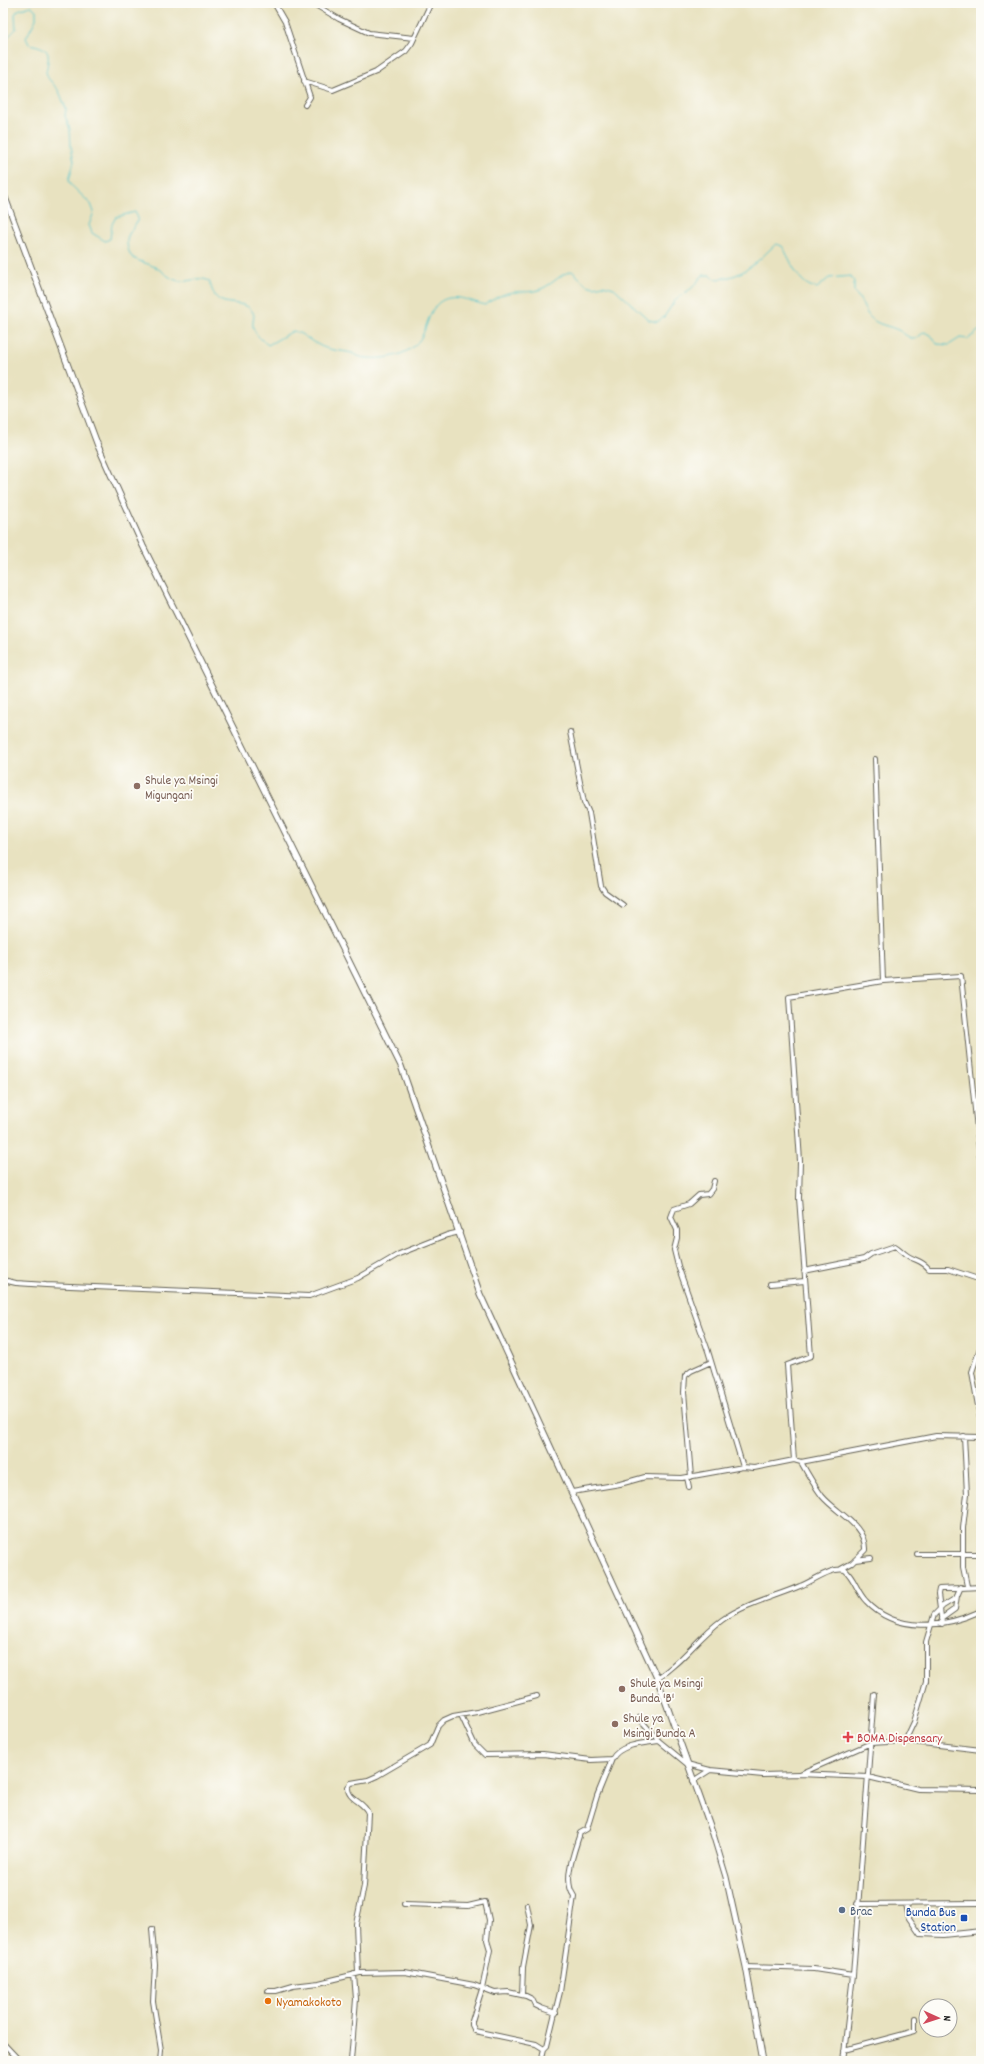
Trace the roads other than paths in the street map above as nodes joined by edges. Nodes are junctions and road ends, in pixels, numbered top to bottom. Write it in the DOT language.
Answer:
graph roads {
  1 [pos="274,3"];
  2 [pos="312,3"];
  3 [pos="431,3"];
  4 [pos="414,38"];
  5 [pos="304,81"];
  6 [pos="305,105"];
  7 [pos="3,192"];
  8 [pos="570,732"];
  9 [pos="875,759"];
  10 [pos="623,906"];
  11 [pos="883,981"];
  12 [pos="981,1167"];
  13 [pos="714,1181"];
  14 [pos="460,1232"];
  15 [pos="804,1271"];
  16 [pos="3,1280"];
  17 [pos="981,1280"];
  18 [pos="805,1281"];
  19 [pos="770,1284"];
  20 [pos="981,1345"];
  21 [pos="711,1362"];
  22 [pos="981,1423"];
  23 [pos="964,1436"];
  24 [pos="981,1437"];
  25 [pos="794,1460"];
  26 [pos="800,1462"];
  27 [pos="743,1467"];
  28 [pos="689,1477"];
  29 [pos="689,1487"];
  30 [pos="572,1492"];
  31 [pos="917,1554"];
  32 [pos="963,1554"];
  33 [pos="981,1554"];
  34 [pos="871,1558"];
  35 [pos="854,1560"];
  36 [pos="841,1570"];
  37 [pos="967,1586"];
  38 [pos="961,1587"];
  39 [pos="981,1587"];
  40 [pos="956,1598"];
  41 [pos="940,1608"];
  42 [pos="981,1611"];
  43 [pos="942,1622"];
  44 [pos="932,1624"];
  45 [pos="656,1678"];
  46 [pos="874,1694"];
  47 [pos="537,1696"];
  48 [pos="461,1715"];
  49 [pos="639,1718"];
  50 [pos="659,1741"];
  51 [pos="905,1741"];
  52 [pos="871,1743"];
  53 [pos="981,1750"];
  54 [pos="612,1759"];
  55 [pos="687,1764"];
  56 [pos="710,1770"];
  57 [pos="799,1774"];
  58 [pos="868,1777"];
  59 [pos="694,1781"];
  60 [pos="981,1790"];
  61 [pos="981,1903"];
  62 [pos="404,1904"];
  63 [pos="857,1904"];
  64 [pos="906,1904"];
  65 [pos="527,1905"];
  66 [pos="152,1929"];
  67 [pos="981,1931"];
  68 [pos="746,1967"];
  69 [pos="356,1974"];
  70 [pos="853,1975"];
  71 [pos="482,1989"];
  72 [pos="268,1991"];
  73 [pos="522,1995"];
  74 [pos="556,2013"];
  75 [pos="915,2018"];
  76 [pos="3,2043"];
  77 [pos="544,2049"];
  78 [pos="844,2050"];
  79 [pos="20,2061"];
  80 [pos="160,2061"];
  81 [pos="351,2061"];
  82 [pos="541,2061"];
  83 [pos="763,2061"];
  84 [pos="843,2061"];
  1 -- 5 [label="street"];
  2 -- 4 [label="street"];
  3 -- 4 [label="street"];
  4 -- 5 [label="street"];
  5 -- 6 [label="street"];
  7 -- 14 [label="main road"];
  8 -- 10 [label="street"];
  9 -- 11 [label="street"];
  11 -- 12 [label="street"];
  11 -- 15 [label="street"];
  13 -- 21 [label="street"];
  14 -- 16 [label="street"];
  14 -- 30 [label="main road"];
  15 -- 17 [label="street"];
  15 -- 18 [label="street"];
  18 -- 19 [label="street"];
  18 -- 25 [label="street"];
  20 -- 22 [label="street"];
  21 -- 27 [label="street"];
  21 -- 28 [label="street"];
  23 -- 24 [label="street"];
  23 -- 26 [label="street"];
  23 -- 32 [label="street"];
  25 -- 26 [label="street"];
  25 -- 27 [label="street"];
  26 -- 35 [label="street"];
  27 -- 28 [label="street"];
  28 -- 29 [label="street"];
  28 -- 30 [label="street"];
  30 -- 45 [label="main road"];
  31 -- 32 [label="street"];
  32 -- 33 [label="street"];
  32 -- 37 [label="street"];
  34 -- 35 [label="street"];
  35 -- 36 [label="street"];
  36 -- 44 [label="street"];
  36 -- 45 [label="street"];
  37 -- 38 [label="street"];
  37 -- 39 [label="street"];
  38 -- 40 [label="street"];
  38 -- 41 [label="street"];
  40 -- 41 [label="street"];
  40 -- 43 [label="street"];
  41 -- 43 [label="street"];
  41 -- 44 [label="street"];
  42 -- 43 [label="street"];
  43 -- 44 [label="street"];
  44 -- 51 [label="street"];
  45 -- 55 [label="main road"];
  46 -- 52 [label="street"];
  47 -- 48 [label="street"];
  48 -- 54 [label="street"];
  48 -- 69 [label="street"];
  49 -- 50 [label="street"];
  50 -- 54 [label="street"];
  50 -- 55 [label="street"];
  51 -- 52 [label="street"];
  51 -- 53 [label="street"];
  52 -- 57 [label="street"];
  52 -- 58 [label="street"];
  54 -- 74 [label="street"];
  55 -- 56 [label="street"];
  55 -- 59 [label="main road"];
  56 -- 57 [label="street"];
  56 -- 59 [label="street"];
  57 -- 58 [label="street"];
  58 -- 60 [label="street"];
  58 -- 63 [label="street"];
  59 -- 68 [label="main road"];
  61 -- 64 [label="street"];
  62 -- 71 [label="street"];
  63 -- 64 [label="street"];
  63 -- 70 [label="street"];
  64 -- 67 [label="street"];
  65 -- 73 [label="street"];
  66 -- 80 [label="street"];
  68 -- 70 [label="street"];
  68 -- 83 [label="main road"];
  69 -- 71 [label="street"];
  69 -- 72 [label="street"];
  69 -- 81 [label="street"];
  70 -- 78 [label="street"];
  71 -- 73 [label="street"];
  71 -- 77 [label="street"];
  73 -- 74 [label="street"];
  74 -- 77 [label="street"];
  75 -- 78 [label="street"];
  76 -- 79 [label="street"];
  77 -- 82 [label="street"];
  78 -- 84 [label="street"];
}
